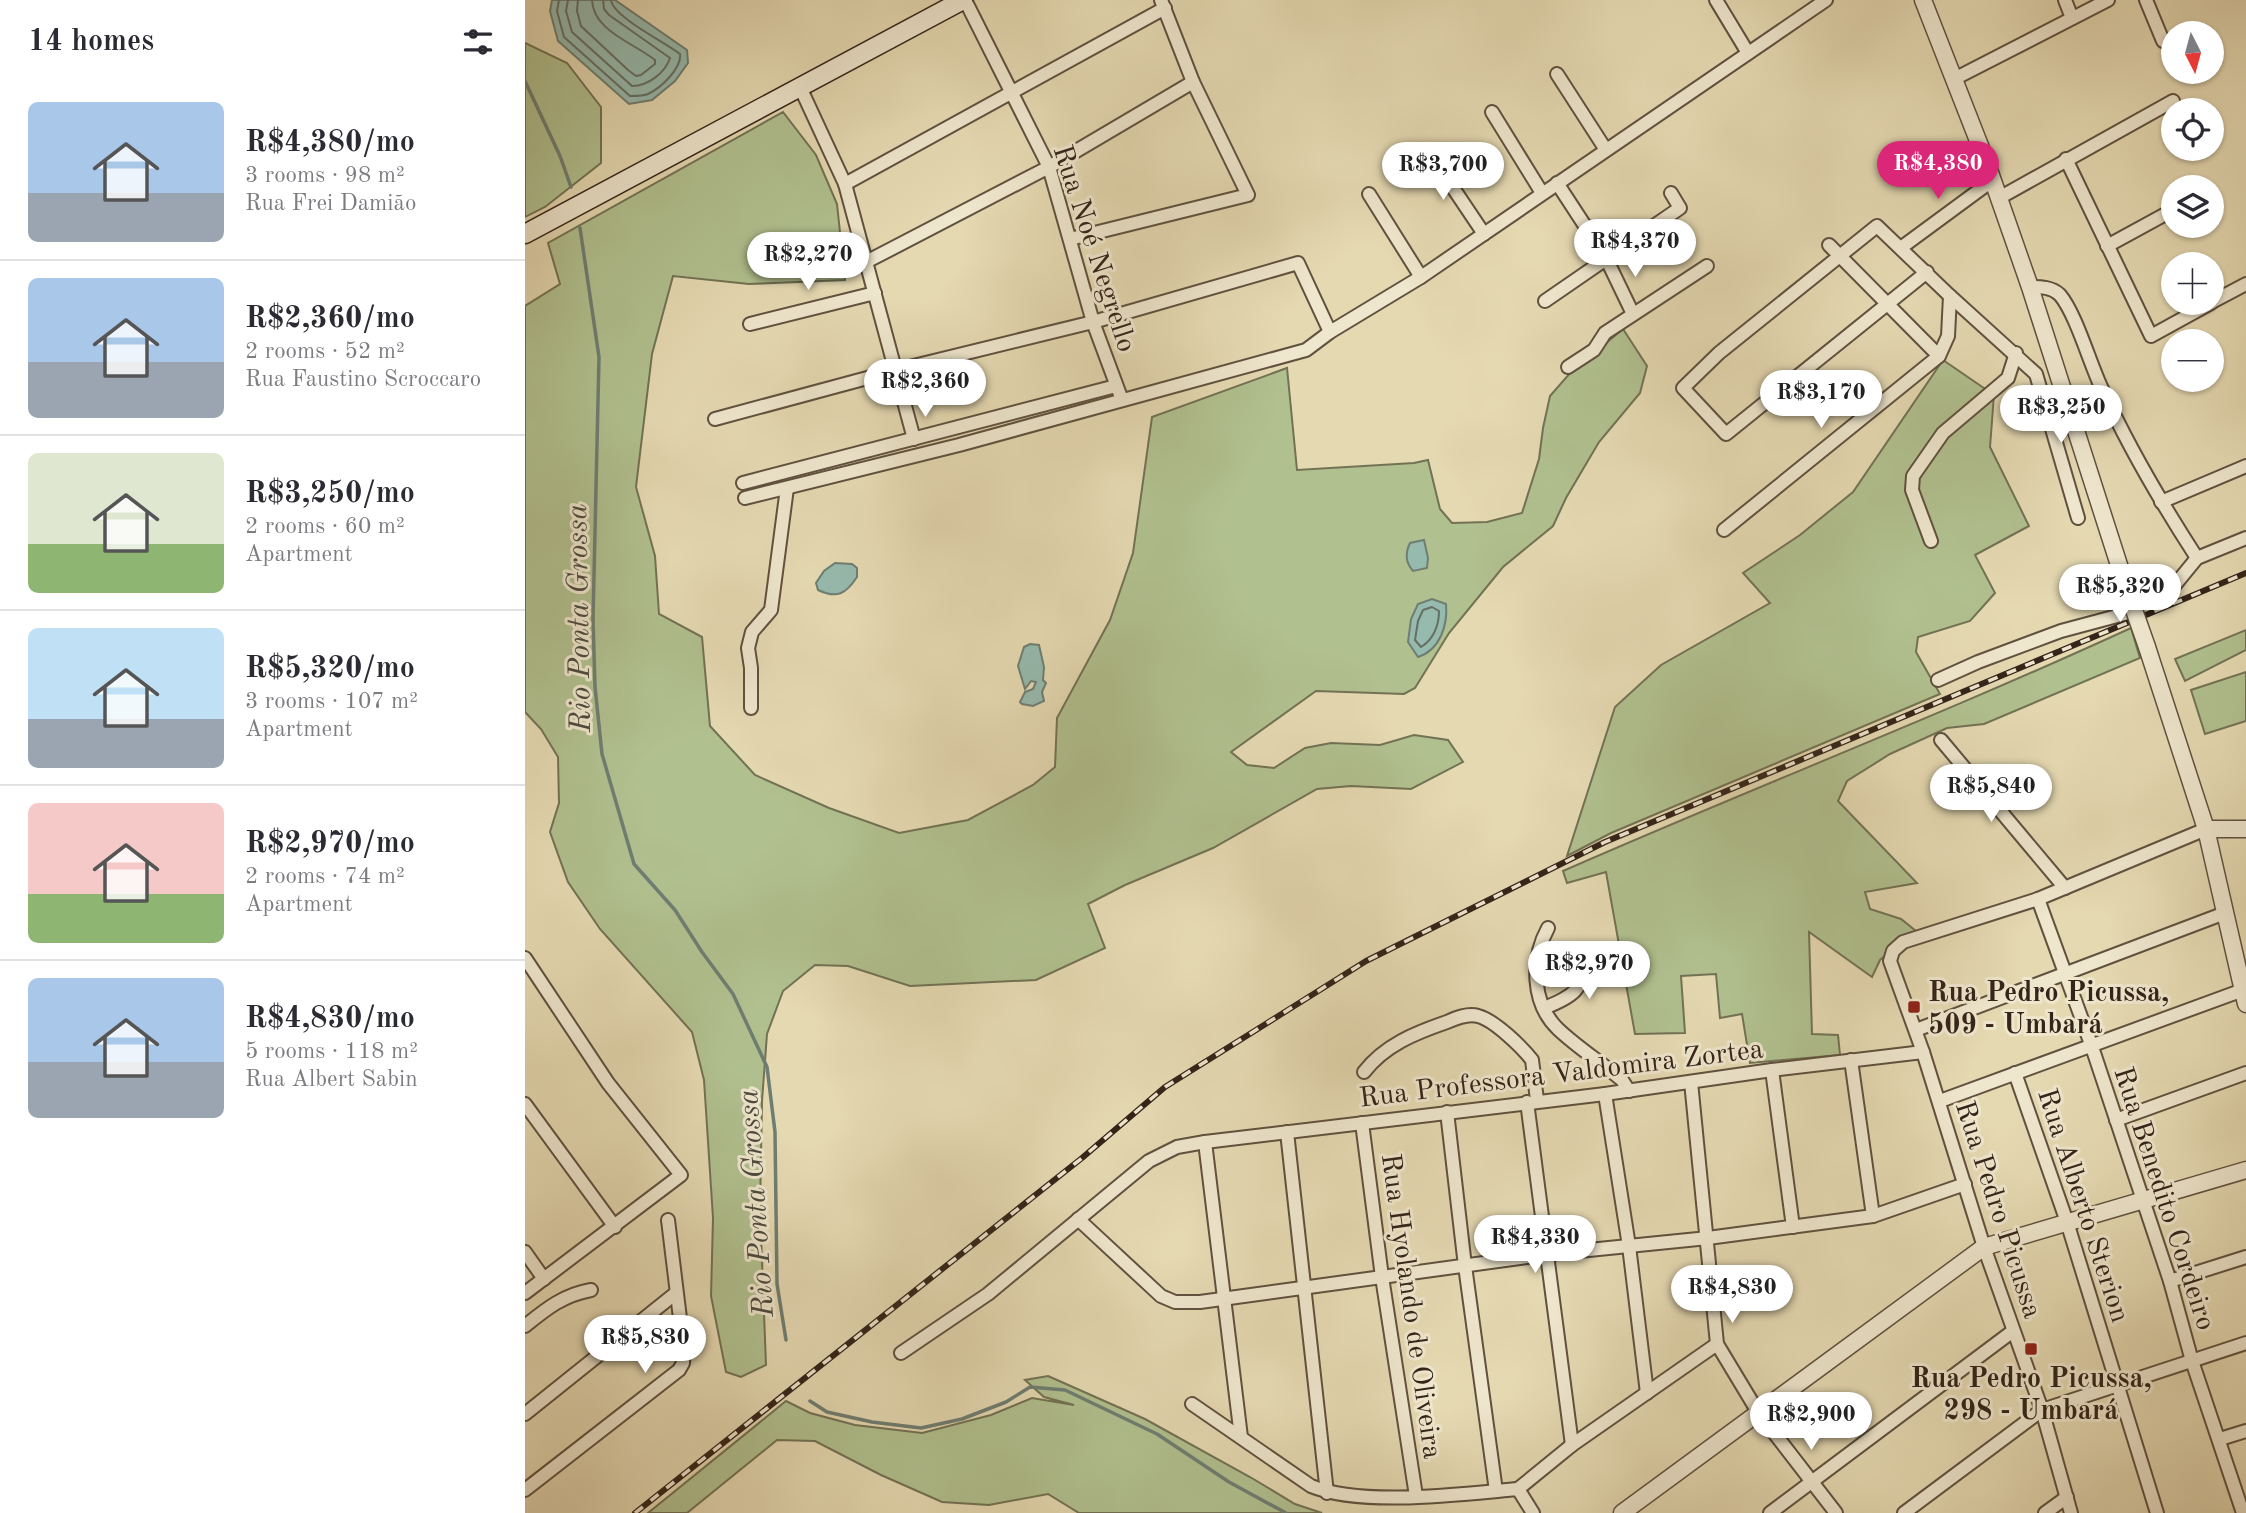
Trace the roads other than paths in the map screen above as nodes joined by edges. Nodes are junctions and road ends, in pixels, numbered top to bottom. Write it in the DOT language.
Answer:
graph roads {
  1 [pos="964,0"];
  2 [pos="1716,0"];
  3 [pos="1923,0"];
  4 [pos="2065,0"];
  5 [pos="2108,0"];
  6 [pos="2146,0"];
  7 [pos="1823,1"];
  8 [pos="1163,4"];
  9 [pos="2072,18"];
  10 [pos="2161,36"];
  11 [pos="1748,53"];
  12 [pos="1557,74"];
  13 [pos="1954,79"];
  14 [pos="1193,82"];
  15 [pos="800,87"];
  16 [pos="1009,92"];
  17 [pos="2161,108"];
  18 [pos="1492,112"];
  19 [pos="1606,150"];
  20 [pos="1429,152"];
  21 [pos="2066,159"];
  22 [pos="1049,167"];
  23 [pos="1993,180"];
  24 [pos="1557,183"];
  25 [pos="845,184"];
  26 [pos="1542,193"];
  27 [pos="1671,193"];
  28 [pos="1369,194"];
  29 [pos="1999,198"];
  30 [pos="2161,217"];
  31 [pos="525,234"];
  32 [pos="1484,234"];
  33 [pos="1070,239"];
  34 [pos="1829,245"];
  35 [pos="2107,246"];
  36 [pos="1902,247"];
  37 [pos="1841,257"];
  38 [pos="1606,258"];
  39 [pos="866,262"];
  40 [pos="1707,266"];
  41 [pos="1927,272"];
  42 [pos="1421,277"];
  43 [pos="2246,284"];
  44 [pos="2030,287"];
  45 [pos="875,293"];
  46 [pos="1950,296"];
  47 [pos="2224,296"];
  48 [pos="1545,301"];
  49 [pos="1889,303"];
  50 [pos="1633,314"];
  51 [pos="2190,315"];
  52 [pos="1093,322"];
  53 [pos="750,324"];
  54 [pos="1330,332"];
  55 [pos="2016,353"];
  56 [pos="1939,356"];
  57 [pos="1568,367"];
  58 [pos="897,370"];
  59 [pos="1116,386"];
  60 [pos="1122,400"];
  61 [pos="715,419"];
  62 [pos="914,439"];
  63 [pos="2246,466"];
  64 [pos="743,483"];
  65 [pos="787,488"];
  66 [pos="745,498"];
  67 [pos="2161,502"];
  68 [pos="2078,518"];
  69 [pos="1724,530"];
  70 [pos="2246,538"];
  71 [pos="1931,541"];
  72 [pos="2197,558"];
  73 [pos="1938,680"];
  74 [pos="751,708"];
  75 [pos="1941,740"];
  76 [pos="2246,829"];
  77 [pos="2206,830"];
  78 [pos="2065,888"];
  79 [pos="2038,899"];
  80 [pos="2225,913"];
  81 [pos="1548,928"];
  82 [pos="2239,942"];
  83 [pos="1591,954"];
  84 [pos="526,963"];
  85 [pos="2066,972"];
  86 [pos="2244,997"];
  87 [pos="1545,1008"];
  88 [pos="1916,1030"];
  89 [pos="2092,1047"];
  90 [pos="1923,1052"];
  91 [pos="1851,1060"];
  92 [pos="1772,1070"];
  93 [pos="1364,1072"];
  94 [pos="2015,1073"];
  95 [pos="2246,1073"];
  96 [pos="1691,1082"];
  97 [pos="1629,1091"];
  98 [pos="1605,1094"];
  99 [pos="1532,1101"];
  100 [pos="1940,1101"];
  101 [pos="525,1104"];
  102 [pos="1447,1112"];
  103 [pos="2116,1120"];
  104 [pos="1362,1123"];
  105 [pos="1287,1132"];
  106 [pos="1205,1142"];
  107 [pos="2246,1170"];
  108 [pos="1965,1184"];
  109 [pos="2143,1199"];
  110 [pos="1873,1216"];
  111 [pos="1078,1219"];
  112 [pos="668,1220"];
  113 [pos="2067,1222"];
  114 [pos="615,1227"];
  115 [pos="1793,1227"];
  116 [pos="1708,1238"];
  117 [pos="1629,1246"];
  118 [pos="1984,1247"];
  119 [pos="525,1252"];
  120 [pos="1549,1254"];
  121 [pos="2246,1257"];
  122 [pos="1465,1266"];
  123 [pos="1382,1277"];
  124 [pos="544,1279"];
  125 [pos="2170,1280"];
  126 [pos="1305,1287"];
  127 [pos="591,1290"];
  128 [pos="525,1293"];
  129 [pos="676,1293"];
  130 [pos="1222,1299"];
  131 [pos="525,1326"];
  132 [pos="2013,1331"];
  133 [pos="2246,1343"];
  134 [pos="1717,1344"];
  135 [pos="901,1353"];
  136 [pos="2192,1361"];
  137 [pos="2118,1387"];
  138 [pos="1647,1393"];
  139 [pos="1192,1404"];
  140 [pos="2042,1410"];
  141 [pos="1758,1412"];
  142 [pos="525,1413"];
  143 [pos="2246,1431"];
  144 [pos="1241,1437"];
  145 [pos="2220,1439"];
  146 [pos="1572,1445"];
  147 [pos="1812,1481"];
  148 [pos="1518,1489"];
  149 [pos="525,1490"];
  150 [pos="1496,1491"];
  151 [pos="1328,1493"];
  152 [pos="1416,1496"];
  153 [pos="2067,1497"];
  154 [pos="1533,1513"];
  155 [pos="1622,1513"];
  156 [pos="1770,1513"];
  157 [pos="1836,1513"];
  158 [pos="1904,1513"];
  159 [pos="2045,1513"];
  160 [pos="2071,1513"];
  161 [pos="2157,1513"];
  162 [pos="2243,1513"];
  1 -- 15 [label="main road"];
  1 -- 16 [label="street, Rua Noé Negrello"];
  2 -- 11 [label="street"];
  3 -- 13 [label="street"];
  4 -- 9 [label="street"];
  5 -- 9 [label="street"];
  6 -- 10 [label="street"];
  7 -- 11 [label="street"];
  8 -- 14 [label="street"];
  8 -- 16 [label="street"];
  9 -- 13 [label="street"];
  11 -- 19 [label="street"];
  12 -- 19 [label="street"];
  13 -- 23 [label="street"];
  14 -- 22 [label="street"];
  14 -- 33 [label="street"];
  15 -- 25 [label="street"];
  15 -- 31 [label="main road"];
  16 -- 22 [label="street, Rua Noé Negrello"];
  16 -- 25 [label="street"];
  17 -- 21 [label="street"];
  18 -- 26 [label="street"];
  19 -- 24 [label="street"];
  20 -- 32 [label="street"];
  21 -- 29 [label="street"];
  21 -- 35 [label="street"];
  22 -- 33 [label="street, Rua Noé Negrello"];
  22 -- 39 [label="street"];
  23 -- 29 [label="street"];
  23 -- 36 [label="street"];
  24 -- 26 [label="street"];
  24 -- 38 [label="street"];
  25 -- 39 [label="street"];
  26 -- 32 [label="street"];
  27 -- 38 [label="street"];
  28 -- 42 [label="street"];
  29 -- 44 [label="street"];
  30 -- 35 [label="street"];
  32 -- 42 [label="street"];
  33 -- 52 [label="street, Rua Noé Negrello"];
  34 -- 37 [label="street"];
  35 -- 51 [label="street"];
  36 -- 37 [label="street"];
  36 -- 41 [label="street"];
  37 -- 49 [label="street"];
  37 -- 49 [label="street"];
  38 -- 48 [label="street"];
  38 -- 50 [label="street"];
  39 -- 45 [label="street"];
  40 -- 50 [label="street"];
  41 -- 46 [label="street"];
  41 -- 49 [label="street"];
  42 -- 54 [label="street"];
  43 -- 47 [label="street"];
  44 -- 67 [label="street"];
  44 -- 77 [label="street, bridge"];
  45 -- 53 [label="street"];
  45 -- 58 [label="street"];
  46 -- 55 [label="street"];
  46 -- 56 [label="street"];
  49 -- 56 [label="street"];
  50 -- 57 [label="street"];
  52 -- 54 [label="street"];
  52 -- 58 [label="street"];
  52 -- 59 [label="street, Rua Noé Negrello"];
  54 -- 60 [label="street"];
  55 -- 68 [label="street"];
  55 -- 71 [label="street"];
  56 -- 69 [label="street"];
  58 -- 61 [label="street"];
  58 -- 62 [label="street"];
  59 -- 60 [label="street, Rua Noé Negrello"];
  59 -- 62 [label="street"];
  60 -- 65 [label="street"];
  62 -- 64 [label="street"];
  63 -- 67 [label="street"];
  65 -- 66 [label="street"];
  65 -- 74 [label="street"];
  67 -- 72 [label="street"];
  70 -- 72 [label="street"];
  72 -- 73 [label="street"];
  75 -- 78 [label="street"];
  76 -- 77 [label="street"];
  77 -- 78 [label="street"];
  77 -- 80 [label="street"];
  78 -- 79 [label="street"];
  79 -- 85 [label="street, Rua Benedito Cordeiro"];
  79 -- 88 [label="street, Rua Pedro Picussa"];
  80 -- 82 [label="street"];
  80 -- 85 [label="street"];
  81 -- 87 [label="street"];
  82 -- 86 [label="street"];
  83 -- 87 [label="street"];
  84 -- 114 [label="street"];
  85 -- 88 [label="street"];
  85 -- 89 [label="street, Rua Benedito Cordeiro"];
  86 -- 89 [label="street"];
  87 -- 97 [label="street"];
  88 -- 90 [label="street, Rua Pedro Picussa"];
  89 -- 94 [label="street"];
  89 -- 103 [label="street, Rua Benedito Cordeiro"];
  90 -- 91 [label="street, Rua Professora Valdomira Zortea"];
  90 -- 100 [label="street, Rua Pedro Picussa"];
  91 -- 92 [label="street, Rua Professora Valdomira Zortea"];
  91 -- 110 [label="street"];
  92 -- 96 [label="street, Rua Professora Valdomira Zortea"];
  92 -- 115 [label="street"];
  93 -- 99 [label="street"];
  94 -- 100 [label="street"];
  94 -- 113 [label="street, Rua Alberto Sterion"];
  95 -- 103 [label="street"];
  96 -- 97 [label="street, Rua Professora Valdomira Zortea"];
  96 -- 116 [label="street"];
  97 -- 98 [label="street, Rua Professora Valdomira Zortea"];
  98 -- 99 [label="street, Rua Professora Valdomira Zortea"];
  98 -- 117 [label="street"];
  99 -- 102 [label="street, Rua Professora Valdomira Zortea"];
  99 -- 120 [label="street"];
  100 -- 108 [label="street, Rua Pedro Picussa"];
  101 -- 114 [label="street"];
  102 -- 104 [label="street, Rua Professora Valdomira Zortea"];
  102 -- 122 [label="street"];
  103 -- 109 [label="street, Rua Benedito Cordeiro"];
  104 -- 105 [label="street, Rua Professora Valdomira Zortea"];
  104 -- 123 [label="street, Rua Hyolando de Oliveira"];
  105 -- 106 [label="street, Rua Professora Valdomira Zortea"];
  105 -- 126 [label="street"];
  106 -- 111 [label="street, Rua Professora Valdomira Zortea"];
  106 -- 130 [label="street"];
  107 -- 109 [label="street"];
  108 -- 110 [label="street"];
  108 -- 118 [label="street, Rua Pedro Picussa"];
  109 -- 113 [label="street"];
  109 -- 125 [label="street, Rua Benedito Cordeiro"];
  110 -- 115 [label="street"];
  111 -- 130 [label="street"];
  111 -- 135 [label="street, Rua Professora Valdomira Zortea"];
  112 -- 129 [label="street"];
  113 -- 118 [label="street"];
  113 -- 137 [label="street, Rua Alberto Sterion"];
  114 -- 124 [label="street"];
  115 -- 116 [label="street"];
  116 -- 117 [label="street"];
  116 -- 134 [label="street"];
  117 -- 120 [label="street"];
  117 -- 138 [label="street"];
  118 -- 132 [label="street, Rua Pedro Picussa"];
  118 -- 141 [label="street"];
  119 -- 124 [label="street"];
  120 -- 122 [label="street"];
  120 -- 146 [label="street"];
  121 -- 125 [label="street"];
  122 -- 123 [label="street"];
  122 -- 150 [label="street"];
  123 -- 126 [label="street"];
  123 -- 152 [label="street, Rua Hyolando de Oliveira"];
  124 -- 128 [label="street"];
  125 -- 136 [label="street, Rua Benedito Cordeiro"];
  126 -- 130 [label="street"];
  126 -- 151 [label="street"];
  127 -- 131 [label="street"];
  129 -- 142 [label="street"];
  129 -- 149 [label="street"];
  130 -- 144 [label="street"];
  132 -- 140 [label="street, Rua Pedro Picussa"];
  132 -- 147 [label="street"];
  133 -- 136 [label="street"];
  134 -- 138 [label="street"];
  134 -- 141 [label="street"];
  136 -- 137 [label="street"];
  136 -- 145 [label="street, Rua Benedito Cordeiro"];
  137 -- 140 [label="street"];
  137 -- 161 [label="street, Rua Alberto Sterion"];
  138 -- 146 [label="street"];
  139 -- 144 [label="street"];
  140 -- 153 [label="street, Rua Pedro Picussa"];
  140 -- 158 [label="street"];
  141 -- 147 [label="street"];
  141 -- 155 [label="street"];
  143 -- 145 [label="street"];
  144 -- 151 [label="street"];
  145 -- 162 [label="street, Rua Benedito Cordeiro"];
  146 -- 148 [label="street"];
  147 -- 156 [label="street"];
  147 -- 157 [label="street"];
  148 -- 150 [label="street"];
  148 -- 154 [label="street"];
  150 -- 152 [label="street"];
  151 -- 152 [label="street"];
  153 -- 159 [label="street"];
  153 -- 160 [label="street, Rua Pedro Picussa"];
}
